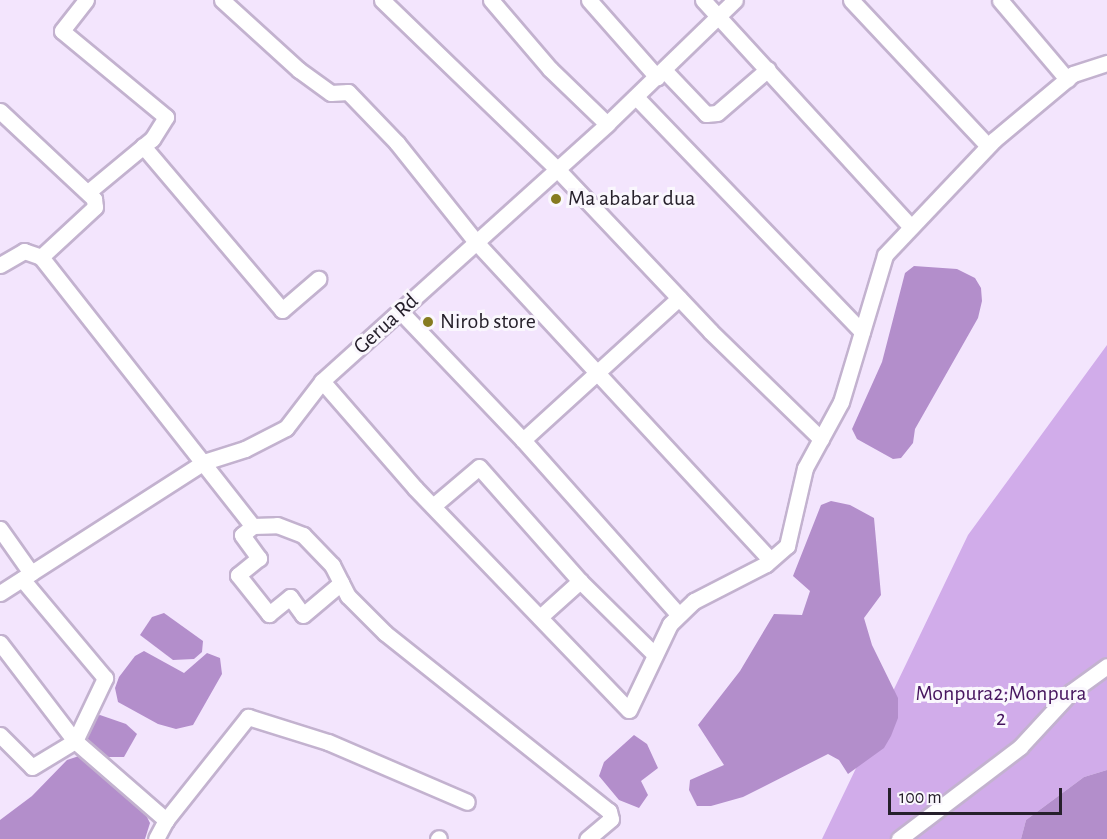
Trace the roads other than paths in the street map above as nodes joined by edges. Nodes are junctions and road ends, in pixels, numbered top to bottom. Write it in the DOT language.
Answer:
graph roads {
  1 [pos="86,0"];
  2 [pos="222,0"];
  3 [pos="382,0"];
  4 [pos="491,0"];
  5 [pos="589,0"];
  6 [pos="703,0"];
  7 [pos="735,0"];
  8 [pos="850,0"];
  9 [pos="1000,0"];
  10 [pos="719,16"];
  11 [pos="1107,63"];
  12 [pos="768,69"];
  13 [pos="661,74"];
  14 [pos="1066,79"];
  15 [pos="636,97"];
  16 [pos="0,111"];
  17 [pos="607,124"];
  18 [pos="143,146"];
  19 [pos="988,146"];
  20 [pos="557,169"];
  21 [pos="88,192"];
  22 [pos="910,227"];
  23 [pos="476,242"];
  24 [pos="41,257"];
  25 [pos="3,260"];
  26 [pos="318,279"];
  27 [pos="679,298"];
  28 [pos="401,312"];
  29 [pos="862,332"];
  30 [pos="598,373"];
  31 [pos="322,381"];
  32 [pos="821,439"];
  33 [pos="523,440"];
  34 [pos="204,462"];
  35 [pos="433,506"];
  36 [pos="253,526"];
  37 [pos="0,529"];
  38 [pos="770,560"];
  39 [pos="26,576"];
  40 [pos="580,581"];
  41 [pos="341,583"];
  42 [pos="0,593"];
  43 [pos="680,615"];
  44 [pos="540,617"];
  45 [pos="0,643"];
  46 [pos="655,655"];
  47 [pos="1107,666"];
  48 [pos="0,735"];
  49 [pos="75,741"];
  50 [pos="467,802"];
  51 [pos="166,820"];
  52 [pos="156,839"];
  53 [pos="586,839"];
  54 [pos="900,839"];
  1 -- 18 [label="street"];
  2 -- 23 [label="street"];
  3 -- 20 [label="street"];
  4 -- 17 [label="street"];
  5 -- 13 [label="street"];
  6 -- 10 [label="street"];
  7 -- 10 [label="street, Gerua Rd"];
  8 -- 19 [label="street"];
  9 -- 14 [label="street"];
  10 -- 12 [label="street"];
  10 -- 13 [label="street, Gerua Rd"];
  11 -- 14 [label="street"];
  12 -- 13 [label="street"];
  12 -- 22 [label="street"];
  13 -- 15 [label="street, Gerua Rd"];
  14 -- 19 [label="street"];
  15 -- 17 [label="street, Gerua Rd"];
  15 -- 29 [label="street"];
  16 -- 21 [label="street"];
  17 -- 20 [label="street, Gerua Rd"];
  18 -- 21 [label="street"];
  18 -- 26 [label="street"];
  19 -- 22 [label="street"];
  20 -- 23 [label="street, Gerua Rd"];
  20 -- 27 [label="street"];
  21 -- 24 [label="street"];
  22 -- 29 [label="street"];
  23 -- 28 [label="street, Gerua Rd"];
  23 -- 30 [label="street"];
  24 -- 25 [label="street"];
  24 -- 34 [label="street"];
  27 -- 30 [label="street"];
  27 -- 32 [label="street"];
  28 -- 31 [label="street, Gerua Rd"];
  28 -- 33 [label="street"];
  29 -- 32 [label="street"];
  30 -- 33 [label="street"];
  30 -- 38 [label="street"];
  31 -- 34 [label="street, Gerua Rd"];
  31 -- 35 [label="street"];
  32 -- 38 [label="street"];
  33 -- 43 [label="street"];
  34 -- 36 [label="street"];
  34 -- 39 [label="street, Gerua Rd"];
  35 -- 40 [label="street"];
  35 -- 44 [label="street"];
  36 -- 41 [label="street"];
  36 -- 41 [label="street"];
  37 -- 39 [label="street"];
  38 -- 43 [label="street"];
  39 -- 42 [label="street, Gerua Rd"];
  39 -- 49 [label="street"];
  40 -- 44 [label="street"];
  40 -- 46 [label="street"];
  41 -- 53 [label="street"];
  43 -- 46 [label="street"];
  44 -- 46 [label="street"];
  45 -- 49 [label="street"];
  47 -- 54 [label="street"];
  48 -- 49 [label="street"];
  49 -- 51 [label="street"];
  50 -- 51 [label="street"];
  51 -- 52 [label="street"];
}
